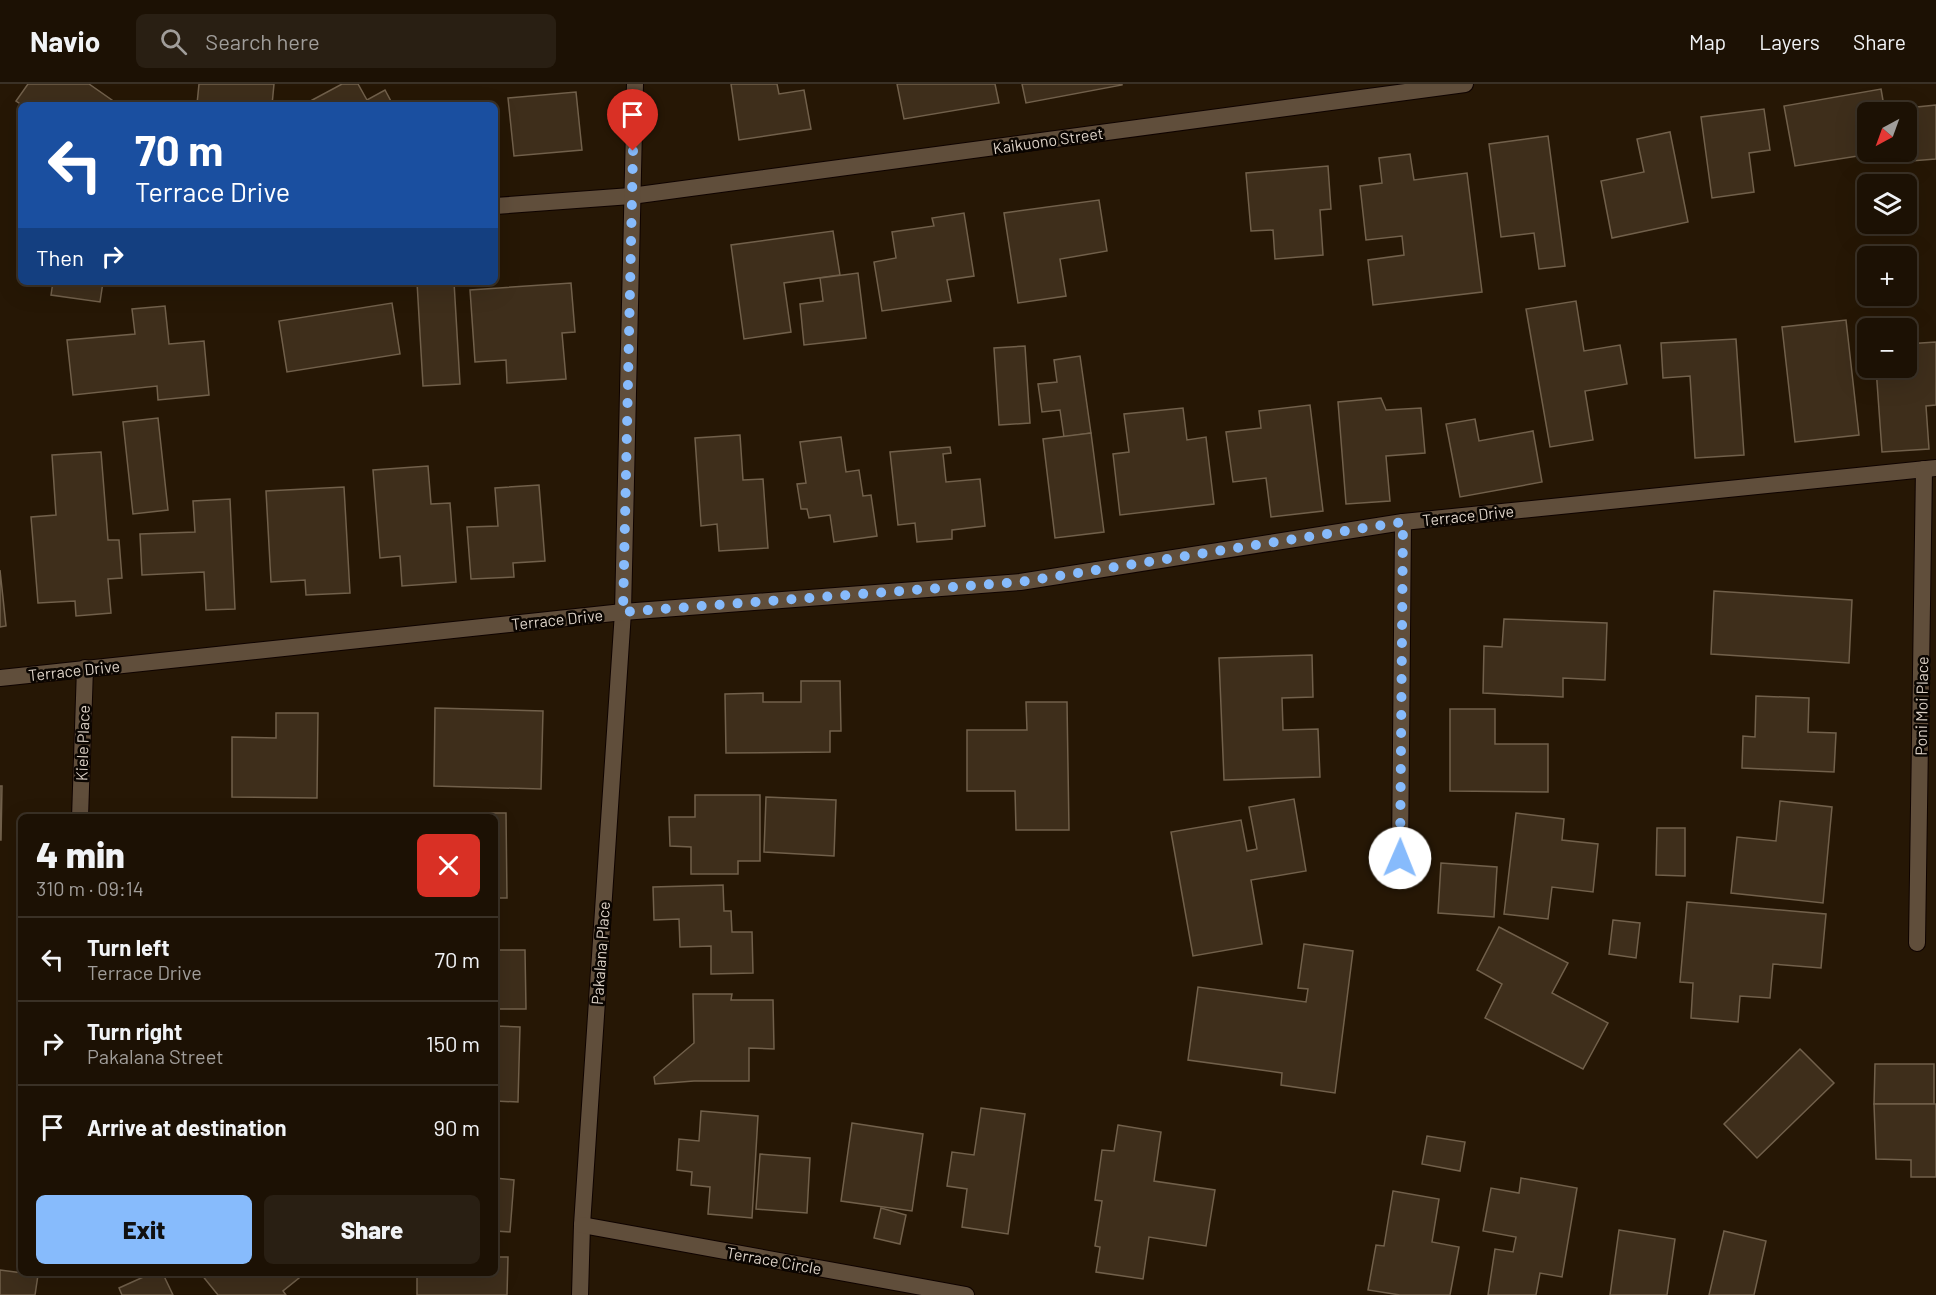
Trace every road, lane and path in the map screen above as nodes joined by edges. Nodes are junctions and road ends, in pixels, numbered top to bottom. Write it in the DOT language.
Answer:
graph roads {
  1 [pos="635,84"];
  2 [pos="1465,84"];
  3 [pos="631,196"];
  4 [pos="498,206"];
  5 [pos="1930,469"];
  6 [pos="1403,522"];
  7 [pos="623,612"];
  8 [pos="85,668"];
  9 [pos="0,678"];
  10 [pos="80,814"];
  11 [pos="1400,858"];
  12 [pos="1917,943"];
  13 [pos="582,1225"];
  14 [pos="580,1295"];
  15 [pos="966,1295"];
  1 -- 3 [label="street, Pakalana Place"];
  2 -- 3 [label="street, Kaikuono Street"];
  3 -- 4 [label="street, Kaikuono Street"];
  3 -- 7 [label="street, Pakalana Place"];
  5 -- 6 [label="street, Terrace Drive"];
  5 -- 12 [label="street, Poni Moi Place"];
  6 -- 7 [label="street, Terrace Drive"];
  6 -- 11 [label="street"];
  7 -- 8 [label="street, Terrace Drive"];
  7 -- 13 [label="street, Pakalana Place"];
  8 -- 9 [label="street, Terrace Drive"];
  8 -- 10 [label="street, Kiele Place"];
  13 -- 14 [label="street, Pakalana Place"];
  13 -- 15 [label="street, Terrace Circle"];
}
